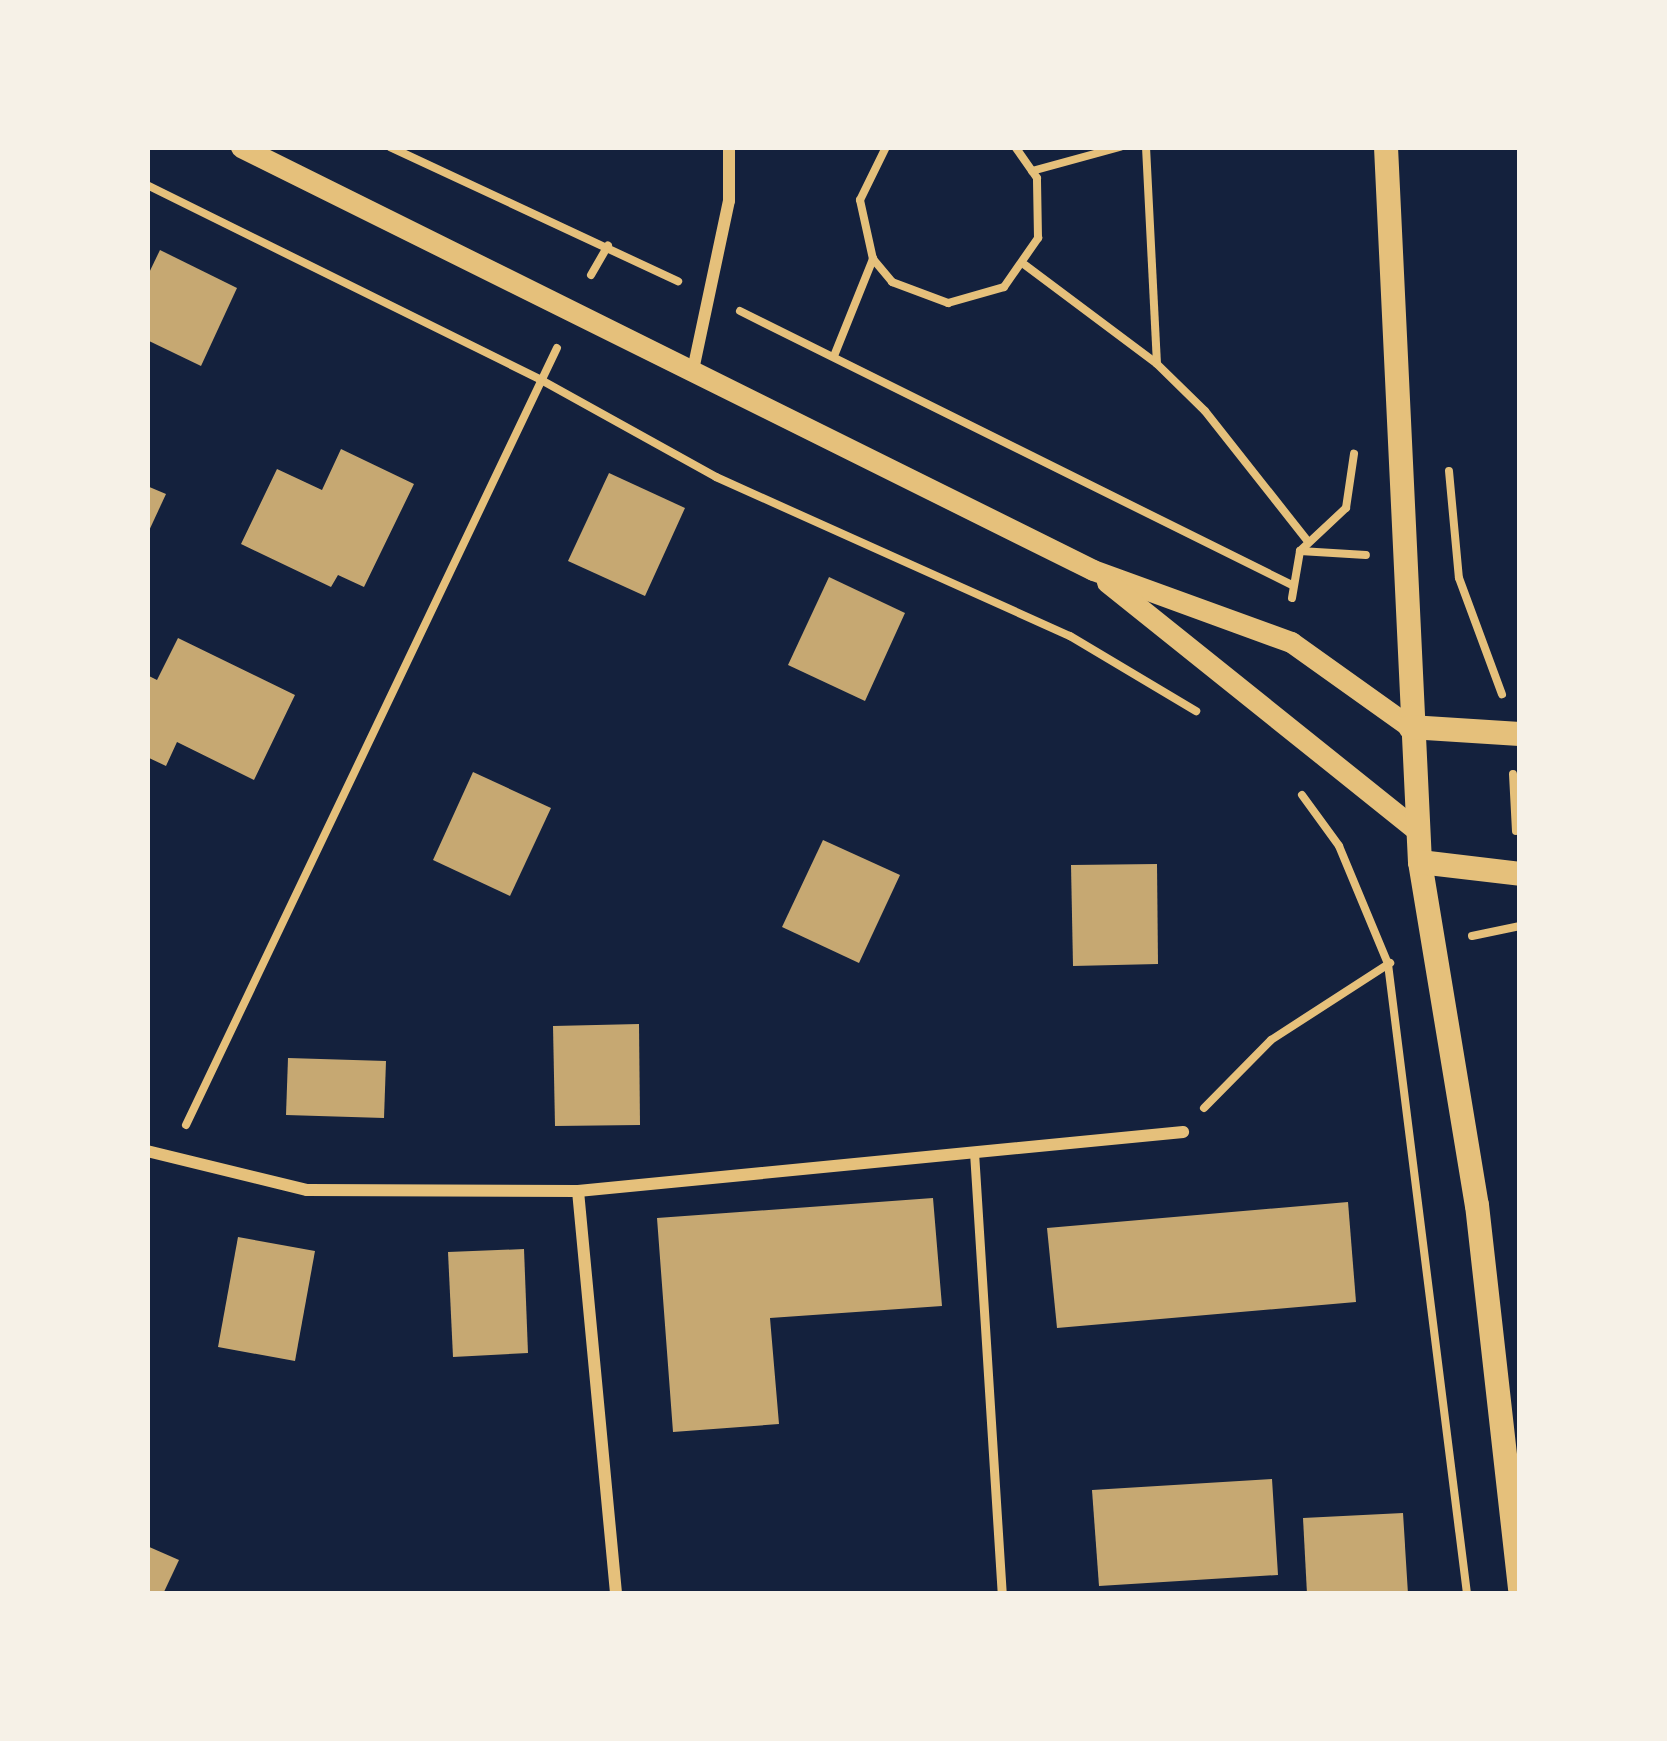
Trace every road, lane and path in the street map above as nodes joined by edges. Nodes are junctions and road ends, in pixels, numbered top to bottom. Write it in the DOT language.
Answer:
graph roads {
  1 [pos="241,147"];
  2 [pos="390,147"];
  3 [pos="729,147"];
  4 [pos="886,147"];
  5 [pos="1015,147"];
  6 [pos="1120,147"];
  7 [pos="1146,147"];
  8 [pos="1386,147"];
  9 [pos="1032,171"];
  10 [pos="147,185"];
  11 [pos="608,245"];
  12 [pos="872,259"];
  13 [pos="1025,265"];
  14 [pos="708,296"];
  15 [pos="572,312"];
  16 [pos="834,356"];
  17 [pos="1157,364"];
  18 [pos="693,370"];
  19 [pos="543,381"];
  20 [pos="1354,428"];
  21 [pos="1448,465"];
  22 [pos="1307,540"];
  23 [pos="1093,570"];
  24 [pos="1292,585"];
  25 [pos="1291,642"];
  26 [pos="1213,722"];
  27 [pos="1282,724"];
  28 [pos="1411,727"];
  29 [pos="1515,735"];
  30 [pos="1518,823"];
  31 [pos="1418,830"];
  32 [pos="1518,843"];
  33 [pos="1420,862"];
  34 [pos="1520,874"];
  35 [pos="1520,926"];
  36 [pos="1433,945"];
  37 [pos="1388,964"];
  38 [pos="1184,1132"];
  39 [pos="147,1151"];
  40 [pos="974,1152"];
  41 [pos="168,1162"];
  42 [pos="578,1191"];
  43 [pos="1520,1589"];
  44 [pos="616,1594"];
  45 [pos="1002,1594"];
  46 [pos="1467,1594"];
  1 -- 15 [label="street"];
  2 -- 11 [label="path"];
  3 -- 14 [label="street"];
  4 -- 12 [label="path"];
  5 -- 9 [label="path"];
  6 -- 9 [label="path"];
  7 -- 17 [label="path"];
  8 -- 28 [label="main road"];
  9 -- 13 [label="path"];
  10 -- 19 [label="path"];
  11 -- 14 [label="path"];
  11 -- 15 [label="path"];
  12 -- 13 [label="path"];
  12 -- 16 [label="path"];
  13 -- 17 [label="path"];
  14 -- 16 [label="path"];
  14 -- 18 [label="street"];
  15 -- 18 [label="street"];
  15 -- 19 [label="path"];
  16 -- 24 [label="path"];
  17 -- 22 [label="path"];
  18 -- 23 [label="street"];
  19 -- 26 [label="path"];
  19 -- 41 [label="path"];
  20 -- 22 [label="path"];
  21 -- 29 [label="path"];
  22 -- 24 [label="path"];
  23 -- 25 [label="street"];
  23 -- 27 [label="street"];
  24 -- 25 [label="path"];
  25 -- 28 [label="street"];
  27 -- 31 [label="street"];
  27 -- 37 [label="path"];
  28 -- 29 [label="main road"];
  28 -- 31 [label="main road"];
  29 -- 30 [label="path"];
  30 -- 32 [label="path"];
  31 -- 33 [label="main road"];
  33 -- 34 [label="main road"];
  33 -- 36 [label="main road"];
  35 -- 36 [label="path"];
  36 -- 37 [label="path"];
  36 -- 43 [label="main road"];
  37 -- 38 [label="path"];
  37 -- 46 [label="path"];
  38 -- 40 [label="street"];
  39 -- 41 [label="street"];
  40 -- 42 [label="street"];
  40 -- 45 [label="lane"];
  41 -- 42 [label="street"];
  42 -- 44 [label="street"];
}
